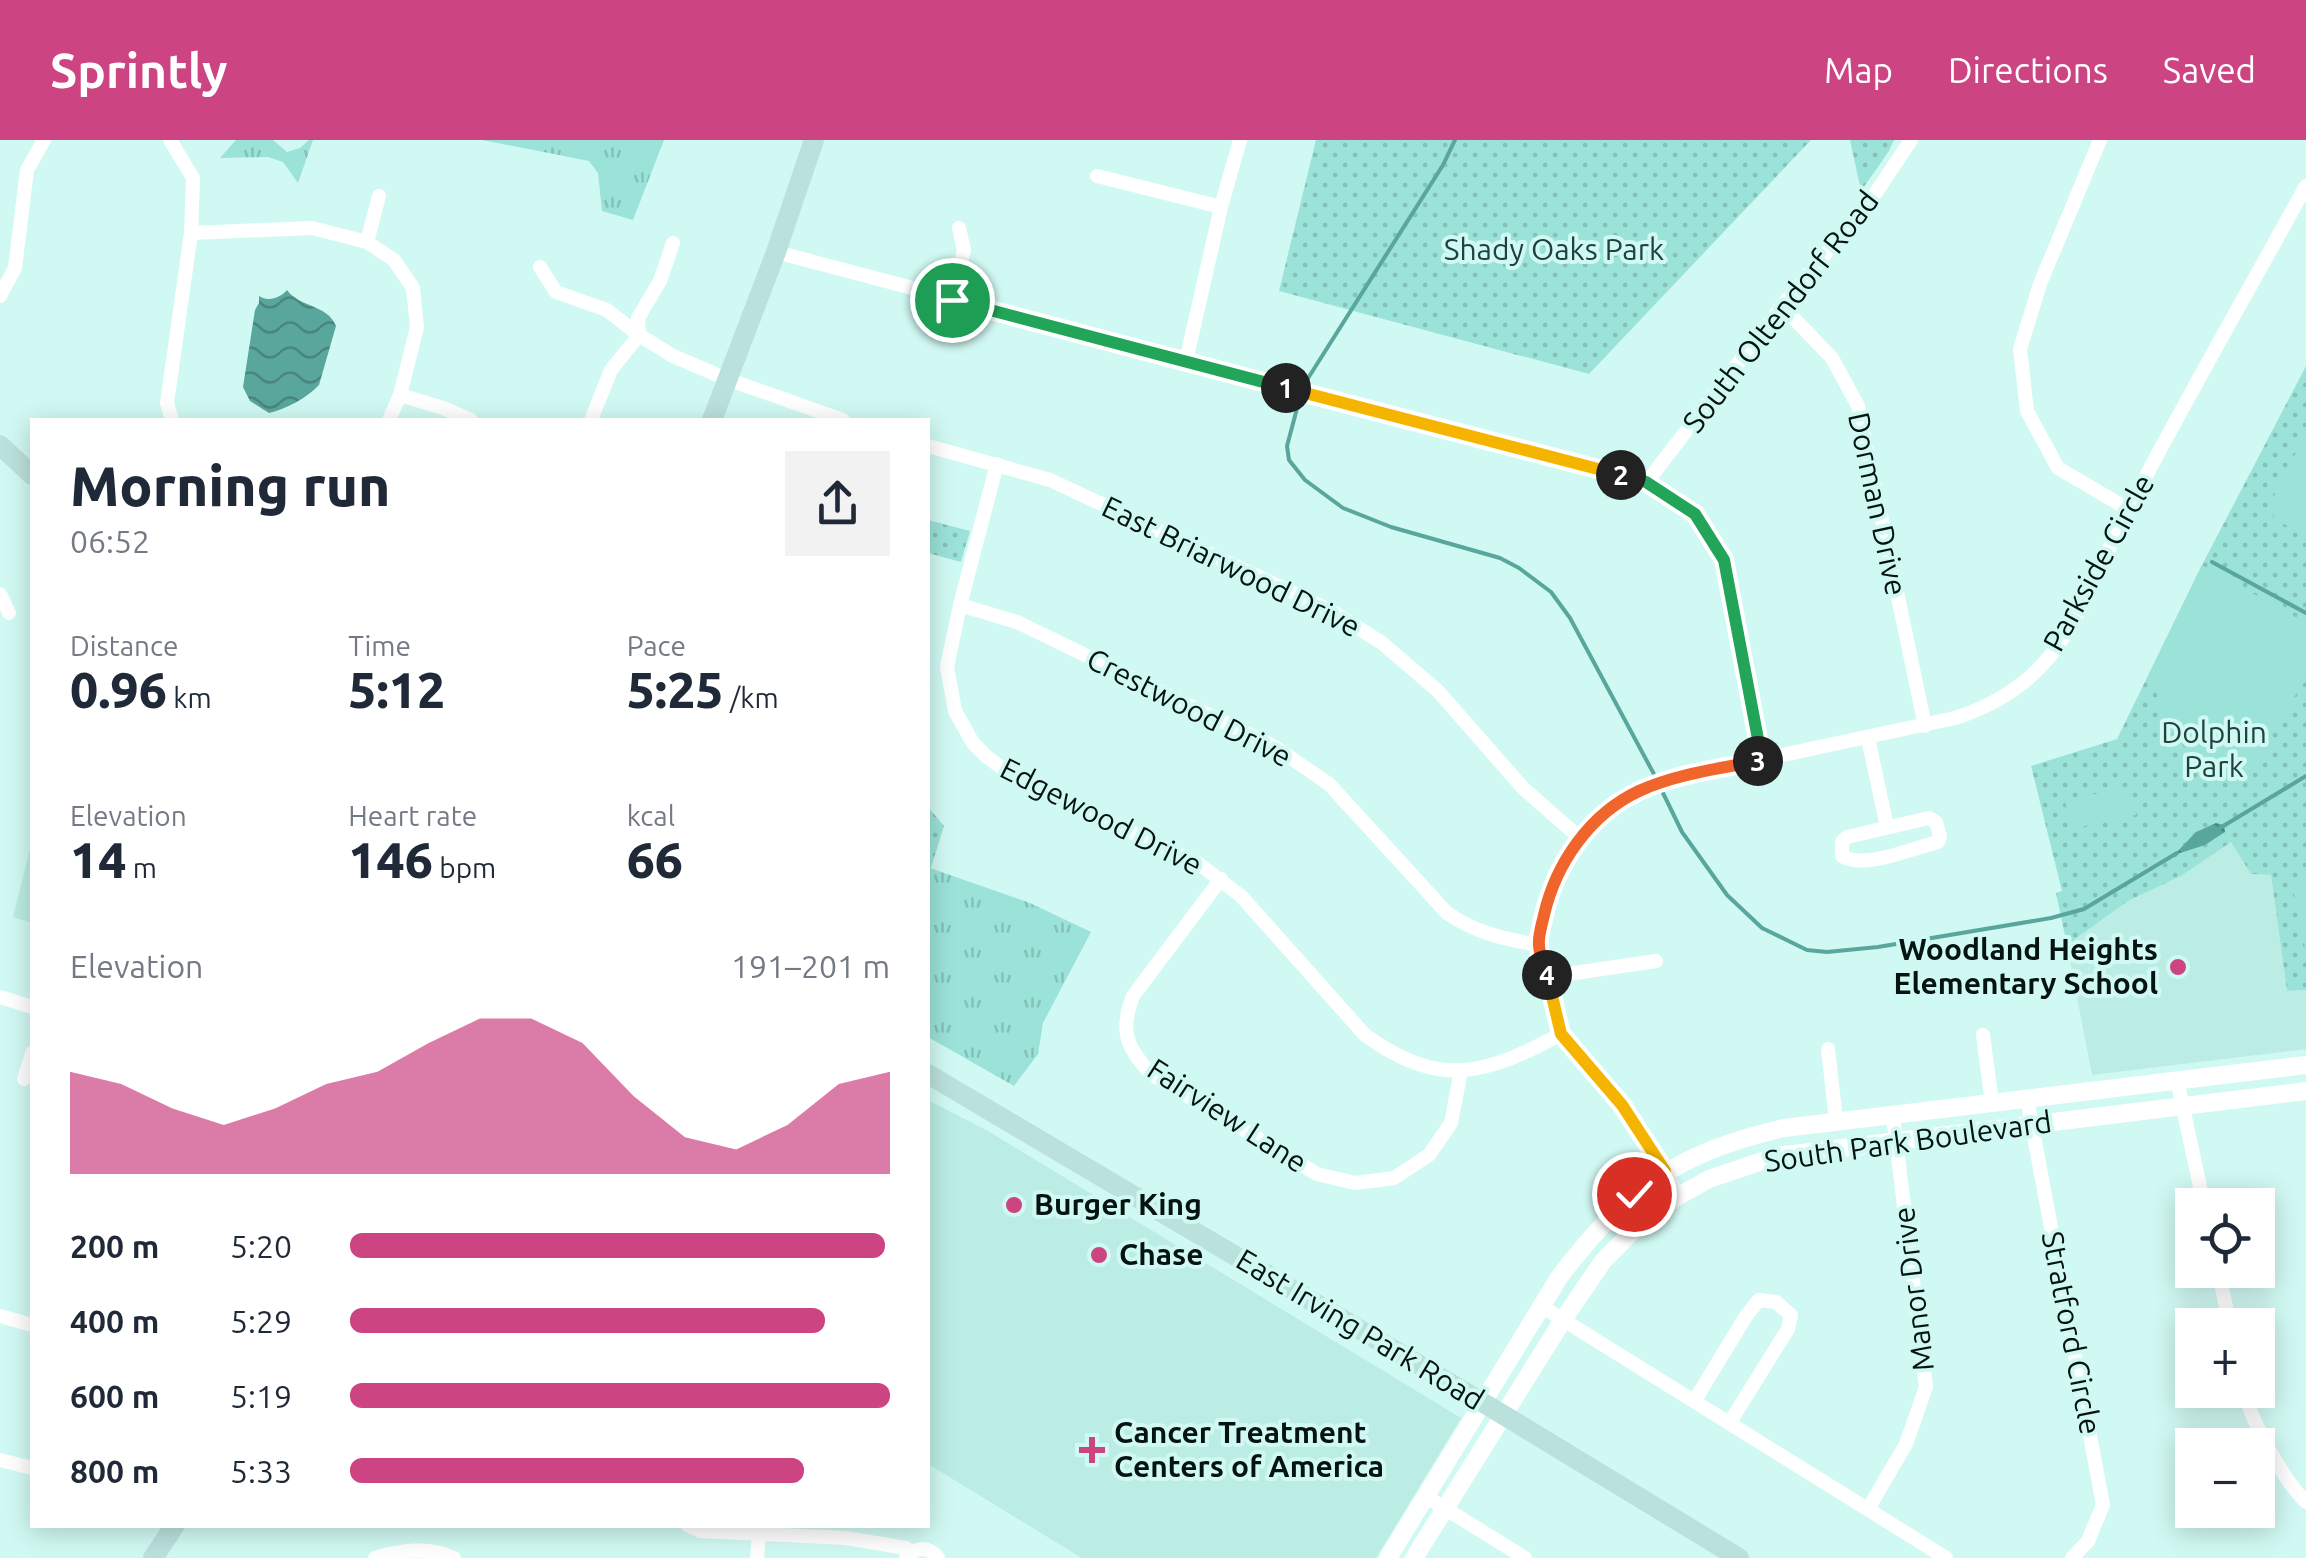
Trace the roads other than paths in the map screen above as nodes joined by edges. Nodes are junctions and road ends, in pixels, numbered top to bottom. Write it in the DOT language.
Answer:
graph roads {
  1 [pos="44,140"];
  2 [pos="170,140"];
  3 [pos="814,140"];
  4 [pos="1240,140"];
  5 [pos="1912,140"];
  6 [pos="2100,140"];
  7 [pos="1096,176"];
  8 [pos="2306,186"];
  9 [pos="380,196"];
  10 [pos="1221,208"];
  11 [pos="959,228"];
  12 [pos="192,233"];
  13 [pos="368,242"];
  14 [pos="673,243"];
  15 [pos="776,252"];
  16 [pos="540,267"];
  17 [pos="0,296"];
  18 [pos="952,300"];
  19 [pos="1782,306"];
  20 [pos="639,335"];
  21 [pos="1186,362"];
  22 [pos="727,378"];
  23 [pos="400,395"];
  24 [pos="171,418"];
  25 [pos="390,418"];
  26 [pos="466,418"];
  27 [pos="592,418"];
  28 [pos="713,418"];
  29 [pos="837,418"];
  30 [pos="0,444"];
  31 [pos="930,447"];
  32 [pos="997,464"];
  33 [pos="30,472"];
  34 [pos="1646,482"];
  35 [pos="2128,510"];
  36 [pos="0,594"];
  37 [pos="960,605"];
  38 [pos="10,613"];
  39 [pos="1925,726"];
  40 [pos="1868,738"];
  41 [pos="1762,760"];
  42 [pos="1887,827"];
  43 [pos="1580,839"];
  44 [pos="1220,879"];
  45 [pos="1538,944"];
  46 [pos="1656,961"];
  47 [pos="1548,977"];
  48 [pos="0,998"];
  49 [pos="30,1006"];
  50 [pos="1561,1034"];
  51 [pos="1983,1035"];
  52 [pos="1828,1048"];
  53 [pos="30,1060"];
  54 [pos="2306,1065"];
  55 [pos="1461,1071"];
  56 [pos="930,1075"];
  57 [pos="24,1079"];
  58 [pos="2177,1080"];
  59 [pos="2306,1091"];
  60 [pos="2027,1099"];
  61 [pos="1992,1103"];
  62 [pos="2183,1106"];
  63 [pos="1893,1116"];
  64 [pos="1836,1121"];
  65 [pos="2032,1123"];
  66 [pos="1896,1140"];
  67 [pos="1665,1171"];
  68 [pos="2200,1188"];
  69 [pos="1679,1195"];
  70 [pos="1541,1306"];
  71 [pos="0,1316"];
  72 [pos="1562,1320"];
  73 [pos="30,1324"];
  74 [pos="1695,1400"];
  75 [pos="1482,1402"];
  76 [pos="2248,1408"];
  77 [pos="1503,1415"];
  78 [pos="1730,1422"];
  79 [pos="0,1460"];
  80 [pos="30,1468"];
  81 [pos="1426,1496"];
  82 [pos="2306,1502"];
  83 [pos="1444,1508"];
  84 [pos="1868,1508"];
  85 [pos="174,1528"];
  86 [pos="692,1528"];
  87 [pos="760,1530"];
  88 [pos="159,1555"];
  89 [pos="909,1555"];
  90 [pos="375,1558"];
  91 [pos="454,1558"];
  92 [pos="757,1558"];
  93 [pos="938,1558"];
  94 [pos="1388,1558"];
  95 [pos="1414,1558"];
  96 [pos="1524,1558"];
  97 [pos="1739,1558"];
  98 [pos="1946,1558"];
  99 [pos="2072,1558"];
  1 -- 17 [label="street"];
  2 -- 12 [label="street"];
  3 -- 15 [label="main road"];
  4 -- 10 [label="street"];
  5 -- 19 [label="street, South Oltendorf Road"];
  6 -- 35 [label="street"];
  7 -- 10 [label="street"];
  8 -- 35 [label="street, Parkside Circle"];
  9 -- 13 [label="street"];
  10 -- 21 [label="street"];
  11 -- 18 [label="street"];
  12 -- 13 [label="street"];
  12 -- 24 [label="street"];
  13 -- 23 [label="street"];
  14 -- 20 [label="street"];
  15 -- 18 [label="street"];
  15 -- 22 [label="main road"];
  16 -- 20 [label="street"];
  18 -- 21 [label="street"];
  19 -- 34 [label="street, South Oltendorf Road"];
  19 -- 39 [label="street, Dorman Drive"];
  20 -- 22 [label="street"];
  20 -- 27 [label="street"];
  21 -- 34 [label="street"];
  22 -- 28 [label="main road"];
  22 -- 29 [label="street"];
  23 -- 25 [label="street"];
  23 -- 26 [label="street"];
  30 -- 33 [label="main road"];
  31 -- 32 [label="street, East Briarwood Drive"];
  32 -- 37 [label="street, Edgewood Drive"];
  32 -- 43 [label="street, East Briarwood Drive"];
  34 -- 41 [label="street"];
  35 -- 39 [label="street, Parkside Circle"];
  36 -- 38 [label="street"];
  37 -- 44 [label="street, Edgewood Drive"];
  37 -- 45 [label="street, Crestwood Drive"];
  39 -- 40 [label="street, Parkside Circle"];
  40 -- 41 [label="street, Parkside Circle"];
  40 -- 42 [label="street"];
  41 -- 43 [label="street, Parkside Circle"];
  42 -- 42 [label="street"];
  43 -- 45 [label="street, Parkside Circle"];
  44 -- 55 [label="street, Edgewood Drive"];
  44 -- 55 [label="street, Fairview Lane"];
  45 -- 47 [label="street"];
  46 -- 47 [label="street"];
  47 -- 50 [label="street"];
  48 -- 49 [label="street"];
  50 -- 55 [label="street, Edgewood Drive"];
  50 -- 67 [label="street"];
  51 -- 61 [label="street, South Park Boulevard"];
  52 -- 64 [label="street, South Park Boulevard"];
  53 -- 57 [label="street"];
  54 -- 58 [label="street, South Park Boulevard"];
  56 -- 75 [label="main road, East Irving Park Road"];
  58 -- 60 [label="street, South Park Boulevard"];
  58 -- 62 [label="street"];
  59 -- 62 [label="street, South Park Boulevard"];
  60 -- 61 [label="street, South Park Boulevard"];
  60 -- 65 [label="street, Stratford Circle"];
  61 -- 63 [label="street, South Park Boulevard"];
  62 -- 65 [label="street, South Park Boulevard"];
  62 -- 68 [label="street"];
  63 -- 64 [label="street, South Park Boulevard"];
  63 -- 66 [label="street, Manor Drive"];
  64 -- 67 [label="street, South Park Boulevard"];
  65 -- 66 [label="street, South Park Boulevard"];
  65 -- 99 [label="street, Stratford Circle"];
  66 -- 69 [label="street, South Park Boulevard"];
  66 -- 84 [label="street, Manor Drive"];
  67 -- 69 [label="street"];
  67 -- 70 [label="street, South Park Boulevard"];
  69 -- 72 [label="street, South Park Boulevard"];
  70 -- 72 [label="street"];
  70 -- 75 [label="street, South Park Boulevard"];
  71 -- 73 [label="street"];
  72 -- 74 [label="street"];
  72 -- 77 [label="street, South Park Boulevard"];
  74 -- 78 [label="street"];
  74 -- 78 [label="street"];
  75 -- 77 [label="main road, East Irving Park Road"];
  75 -- 81 [label="street, South Park Boulevard"];
  76 -- 82 [label="street"];
  77 -- 83 [label="street, South Park Boulevard"];
  77 -- 97 [label="main road, East Irving Park Road"];
  78 -- 84 [label="street"];
  79 -- 80 [label="street"];
  81 -- 83 [label="street"];
  81 -- 94 [label="street, South Park Boulevard"];
  83 -- 95 [label="street, South Park Boulevard"];
  83 -- 96 [label="street"];
  84 -- 98 [label="street"];
  85 -- 88 [label="main road"];
  86 -- 87 [label="street"];
  87 -- 89 [label="street"];
  87 -- 92 [label="street"];
  89 -- 93 [label="street"];
  90 -- 91 [label="street"];
}
